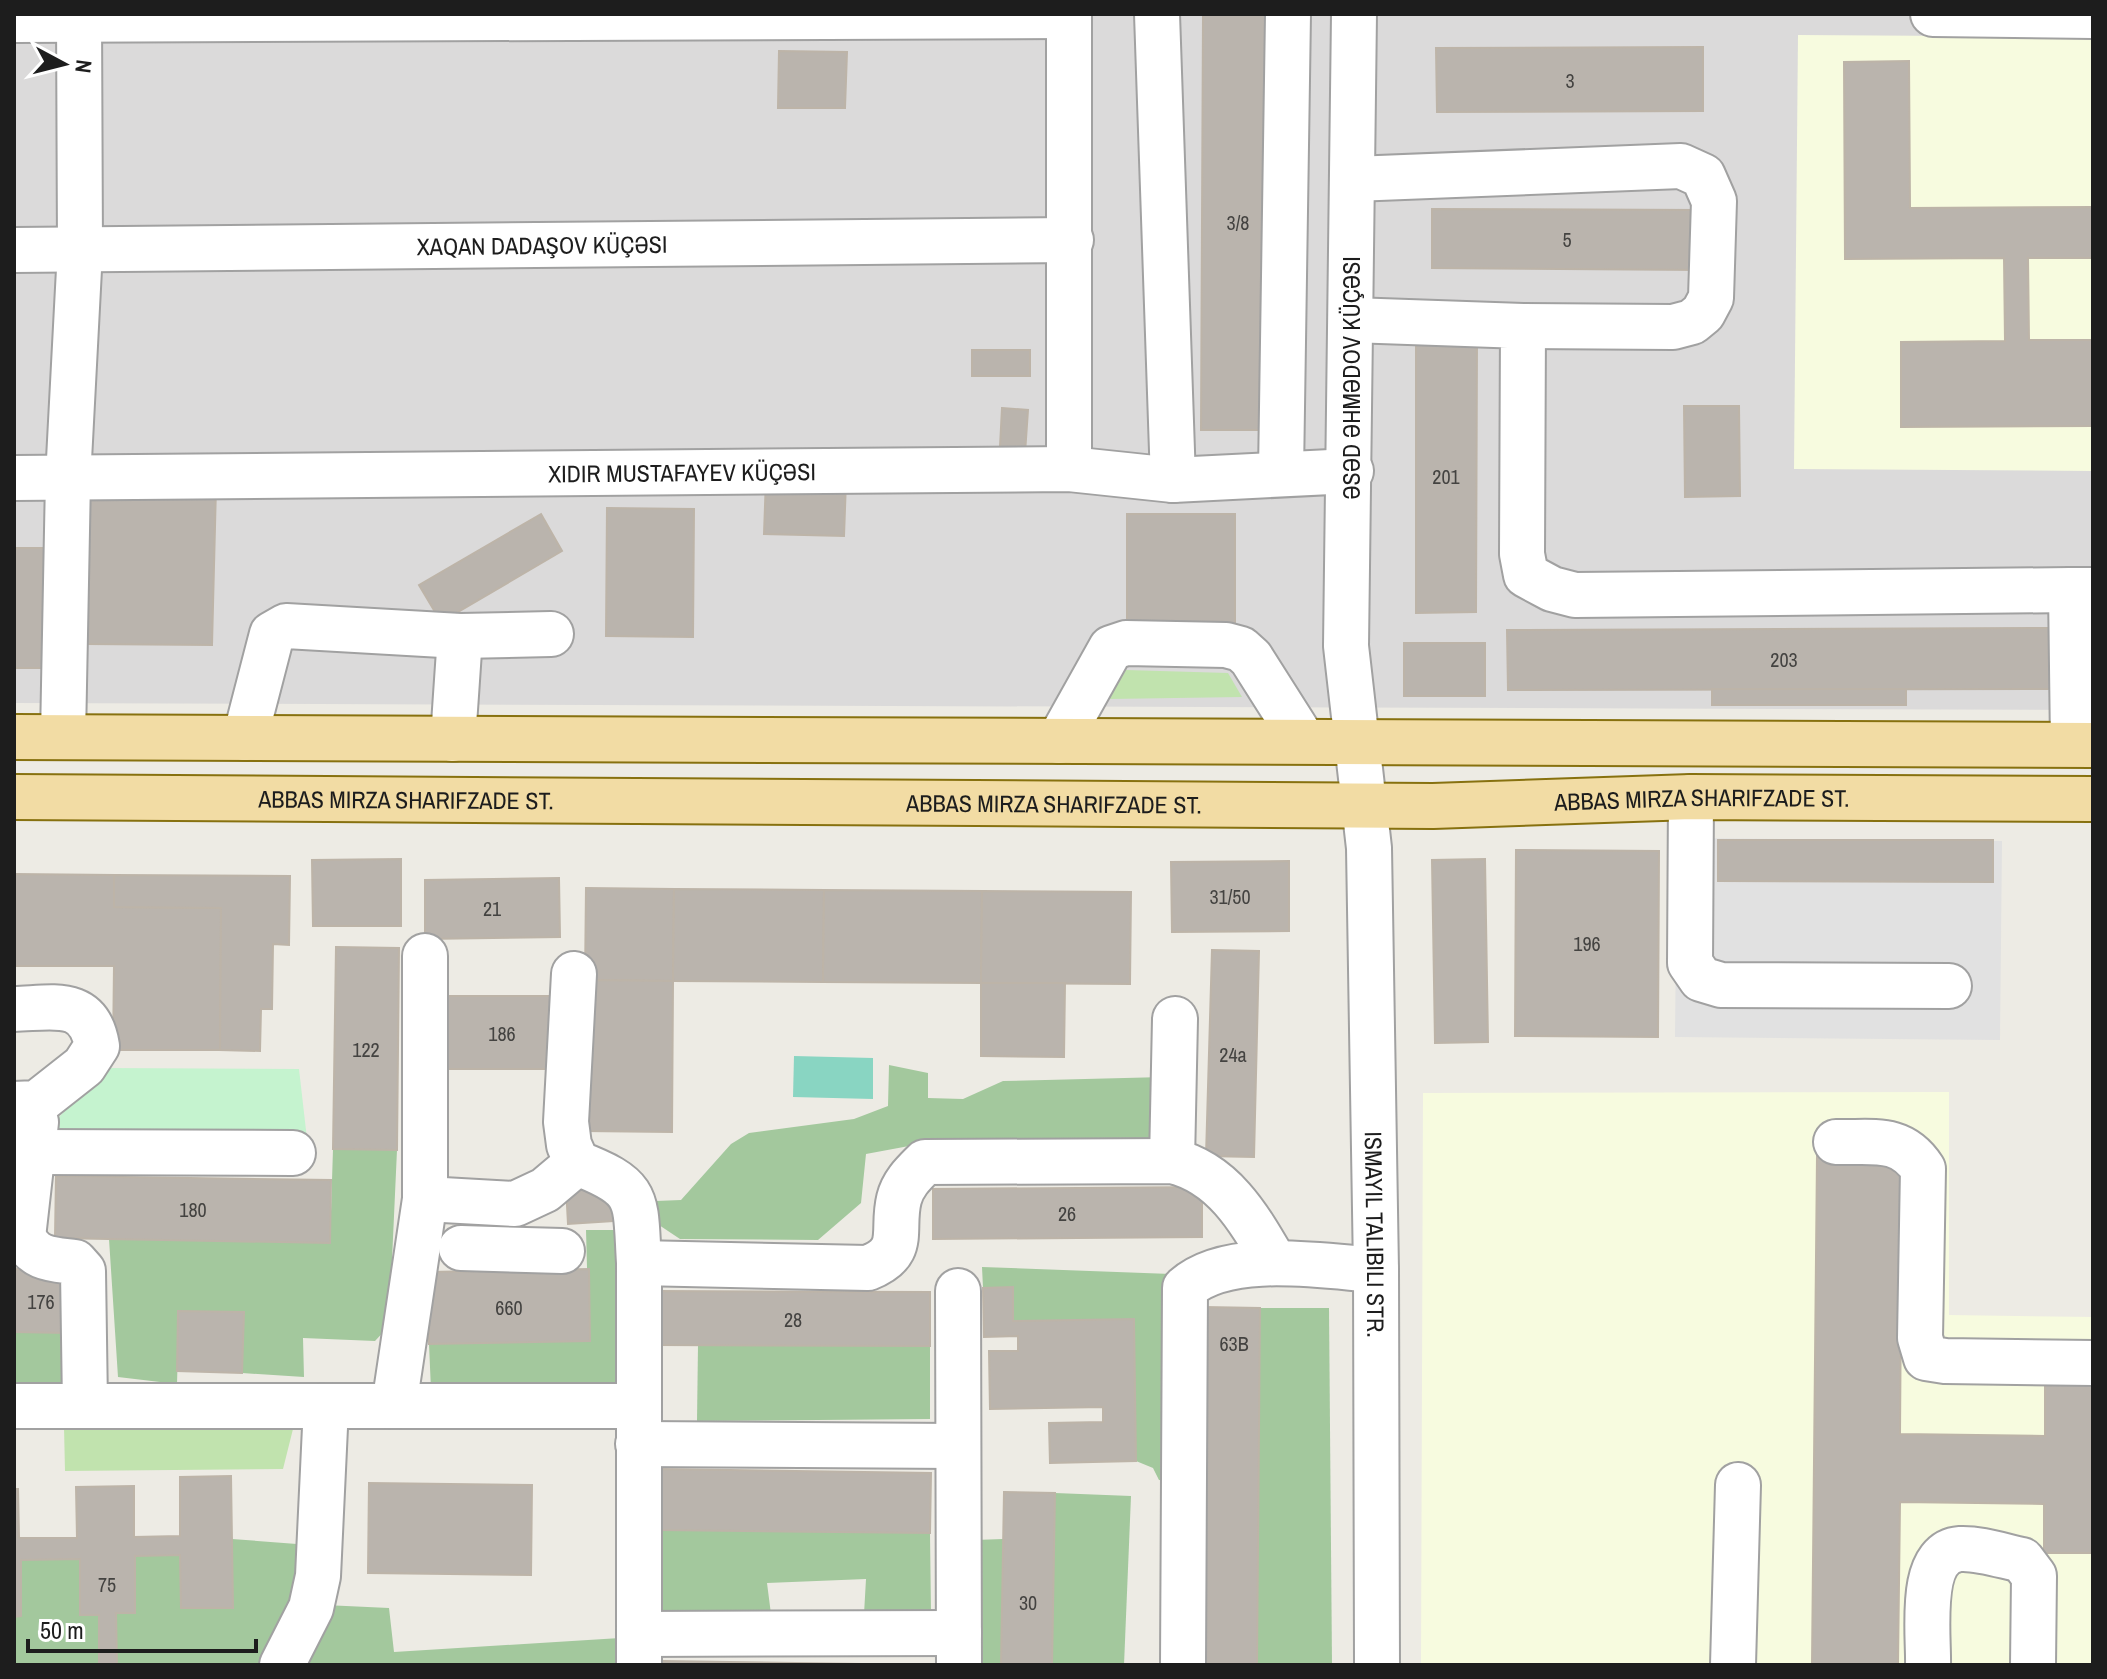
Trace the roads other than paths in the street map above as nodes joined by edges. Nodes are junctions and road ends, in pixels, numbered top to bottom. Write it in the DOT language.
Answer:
graph roads {
  1 [pos="1157,14"];
  2 [pos="1288,14"];
  3 [pos="1354,14"];
  4 [pos="1933,14"];
  5 [pos="1069,15"];
  6 [pos="2093,16"];
  7 [pos="78,17"];
  8 [pos="14,20"];
  9 [pos="1353,179"];
  10 [pos="1071,240"];
  11 [pos="14,250"];
  12 [pos="80,250"];
  13 [pos="1351,320"];
  14 [pos="1523,326"];
  15 [pos="1069,469"];
  16 [pos="1351,471"];
  17 [pos="1281,473"];
  18 [pos="14,478"];
  19 [pos="68,479"];
  20 [pos="1173,480"];
  21 [pos="2082,590"];
  22 [pos="551,634"];
  23 [pos="460,636"];
  24 [pos="14,737"];
  25 [pos="63,737"];
  26 [pos="245,738"];
  27 [pos="453,739"];
  28 [pos="597,740"];
  29 [pos="1303,740"];
  30 [pos="1059,741"];
  31 [pos="1358,741"];
  32 [pos="2083,744"];
  33 [pos="14,797"];
  34 [pos="1691,797"];
  35 [pos="596,798"];
  36 [pos="2093,799"];
  37 [pos="1366,805"];
  38 [pos="425,956"];
  39 [pos="574,974"];
  40 [pos="1949,986"];
  41 [pos="14,1009"];
  42 [pos="1175,1019"];
  43 [pos="26,1104"];
  44 [pos="1836,1142"];
  45 [pos="33,1152"];
  46 [pos="293,1153"];
  47 [pos="1172,1161"];
  48 [pos="577,1163"];
  49 [pos="425,1199"];
  50 [pos="515,1204"];
  51 [pos="18,1237"];
  52 [pos="461,1248"];
  53 [pos="514,1250"];
  54 [pos="562,1251"];
  55 [pos="639,1263"];
  56 [pos="1275,1263"];
  57 [pos="1376,1270"];
  58 [pos="958,1291"];
  59 [pos="2093,1363"];
  60 [pos="85,1405"];
  61 [pos="14,1406"];
  62 [pos="326,1406"];
  63 [pos="394,1406"];
  64 [pos="638,1425"];
  65 [pos="957,1446"];
  66 [pos="1738,1485"];
  67 [pos="959,1649"];
  68 [pos="639,1650"];
  69 [pos="282,1665"];
  70 [pos="1183,1665"];
  71 [pos="1377,1665"];
  72 [pos="1733,1665"];
  73 [pos="1928,1665"];
  74 [pos="2033,1665"];
  1 -- 20 [label="street"];
  2 -- 17 [label="street"];
  3 -- 9 [label="street, ƏSƏD ƏHMƏDOV KÜÇƏSI"];
  4 -- 6 [label="street"];
  5 -- 7 [label="street"];
  5 -- 10 [label="street"];
  7 -- 8 [label="street"];
  7 -- 12 [label="street"];
  9 -- 13 [label="street, ƏSƏD ƏHMƏDOV KÜÇƏSI"];
  9 -- 14 [label="street"];
  10 -- 12 [label="street, XAQAN DADAŞOV KÜÇƏSI"];
  10 -- 15 [label="street"];
  11 -- 12 [label="street, XAQAN DADAŞOV KÜÇƏSI"];
  12 -- 19 [label="street"];
  13 -- 14 [label="street"];
  13 -- 16 [label="street, ƏSƏD ƏHMƏDOV KÜÇƏSI"];
  14 -- 21 [label="street"];
  15 -- 19 [label="street"];
  15 -- 20 [label="street"];
  16 -- 17 [label="street"];
  16 -- 31 [label="street, ƏSƏD ƏHMƏDOV KÜÇƏSI"];
  17 -- 20 [label="street"];
  18 -- 19 [label="street"];
  19 -- 25 [label="street"];
  21 -- 32 [label="street"];
  22 -- 23 [label="street"];
  23 -- 26 [label="street"];
  23 -- 27 [label="street"];
  24 -- 25 [label="main road"];
  25 -- 26 [label="main road"];
  26 -- 27 [label="main road"];
  27 -- 28 [label="main road"];
  28 -- 30 [label="main road"];
  28 -- 35 [label="main road"];
  29 -- 30 [label="main road"];
  29 -- 30 [label="street"];
  29 -- 31 [label="main road"];
  31 -- 32 [label="main road"];
  31 -- 37 [label="street, ƏSƏD ƏHMƏDOV KÜÇƏSI"];
  33 -- 35 [label="main road, ABBAS MIRZA SHARIFZADE ST."];
  34 -- 36 [label="main road, ABBAS MIRZA SHARIFZADE ST."];
  34 -- 37 [label="main road, ABBAS MIRZA SHARIFZADE ST."];
  34 -- 40 [label="street"];
  35 -- 37 [label="main road, ABBAS MIRZA SHARIFZADE ST."];
  37 -- 57 [label="street, ISMAYIL TALIBILI STR."];
  38 -- 49 [label="street"];
  39 -- 48 [label="street"];
  41 -- 43 [label="street"];
  42 -- 47 [label="street"];
  43 -- 45 [label="street"];
  44 -- 59 [label="street"];
  45 -- 46 [label="street"];
  45 -- 51 [label="street"];
  47 -- 55 [label="street"];
  47 -- 56 [label="street"];
  48 -- 50 [label="street"];
  48 -- 55 [label="street"];
  49 -- 50 [label="street"];
  49 -- 63 [label="street"];
  50 -- 53 [label="street"];
  51 -- 60 [label="street"];
  52 -- 53 [label="street"];
  53 -- 54 [label="street"];
  55 -- 64 [label="street"];
  56 -- 57 [label="street"];
  56 -- 70 [label="street"];
  57 -- 71 [label="street, ISMAYIL TALIBILI STR."];
  58 -- 65 [label="street"];
  60 -- 61 [label="street"];
  60 -- 62 [label="street"];
  62 -- 63 [label="street"];
  62 -- 69 [label="street"];
  63 -- 64 [label="street"];
  64 -- 65 [label="street"];
  64 -- 68 [label="street"];
  65 -- 67 [label="street"];
  66 -- 72 [label="street"];
  67 -- 68 [label="street"];
  73 -- 74 [label="street"];
}
